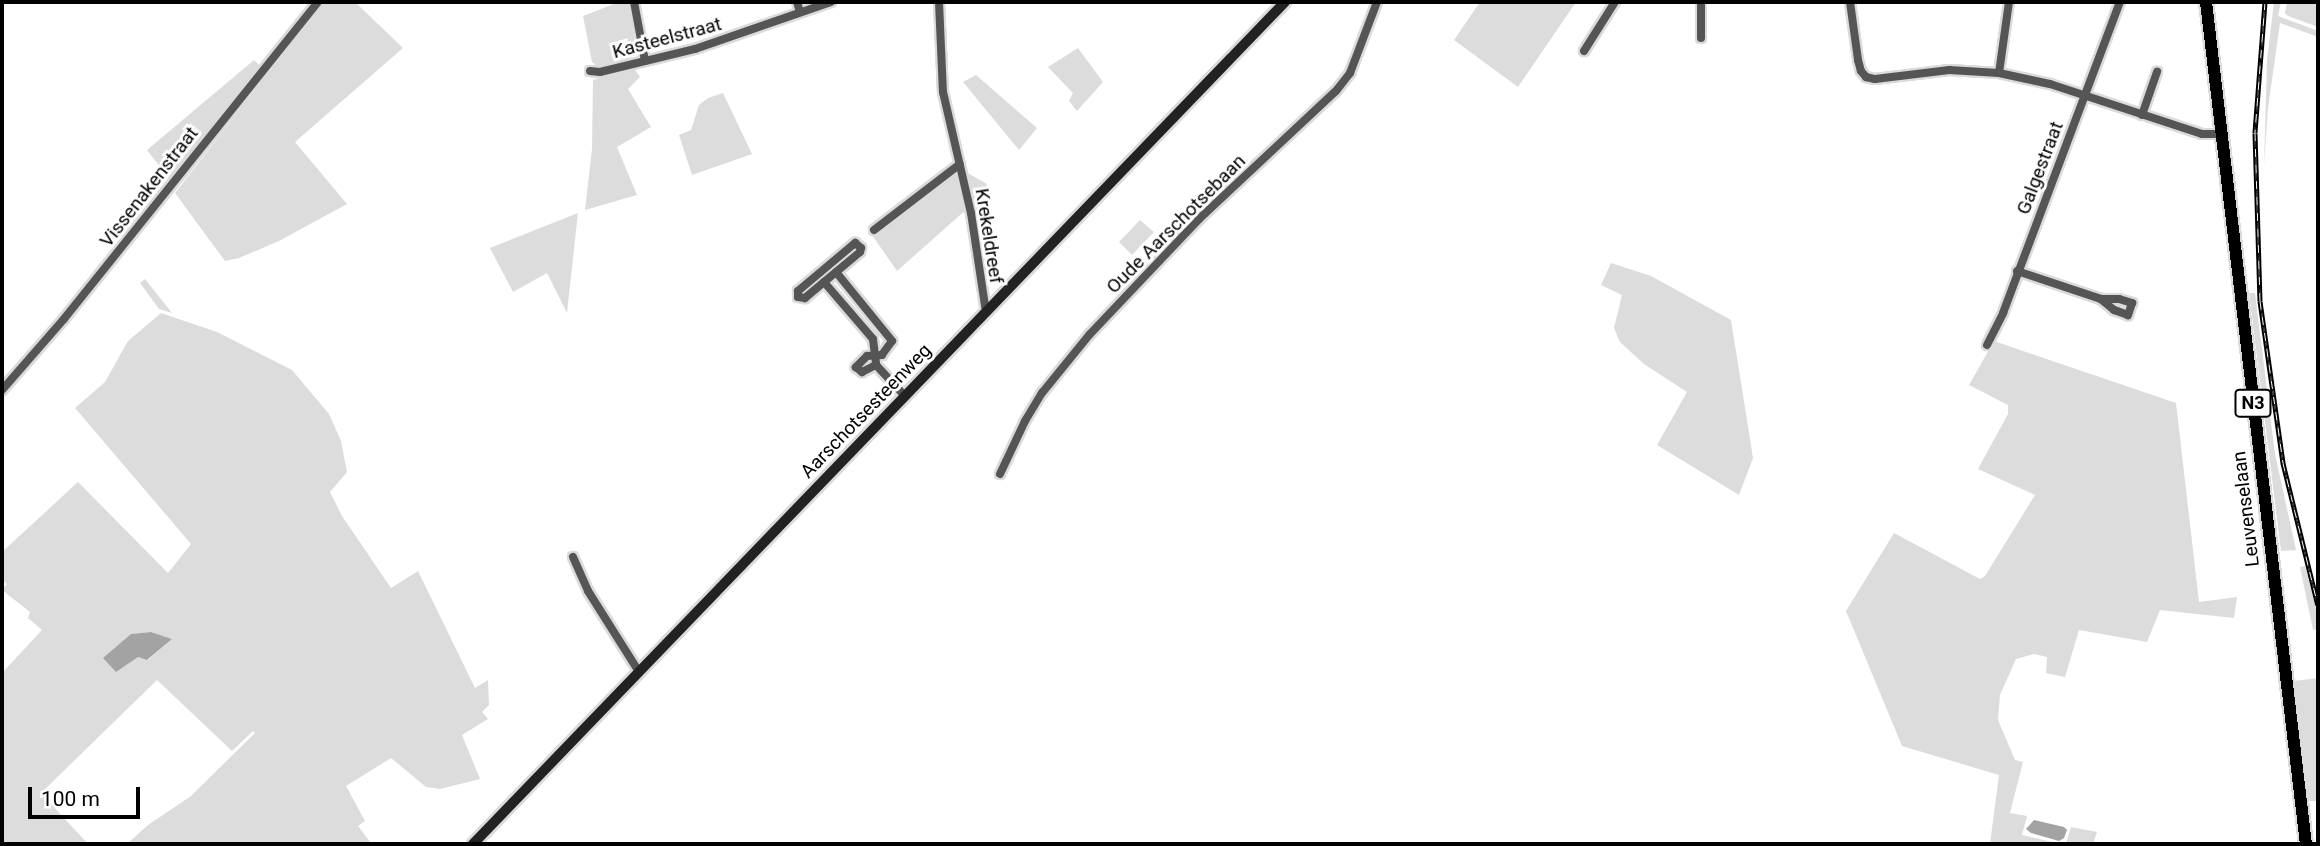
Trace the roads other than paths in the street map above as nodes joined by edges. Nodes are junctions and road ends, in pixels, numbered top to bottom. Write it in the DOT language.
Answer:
graph roads {
  1 [pos="318,2"];
  2 [pos="635,2"];
  3 [pos="797,2"];
  4 [pos="831,2"];
  5 [pos="939,2"];
  6 [pos="1284,2"];
  7 [pos="1377,2"];
  8 [pos="1615,2"];
  9 [pos="1701,2"];
  10 [pos="1850,2"];
  11 [pos="2009,2"];
  12 [pos="2120,2"];
  13 [pos="2206,2"];
  14 [pos="800,12"];
  15 [pos="1701,38"];
  16 [pos="1584,51"];
  17 [pos="645,61"];
  18 [pos="590,71"];
  19 [pos="2157,72"];
  20 [pos="1999,73"];
  21 [pos="2084,96"];
  22 [pos="2142,115"];
  23 [pos="2221,134"];
  24 [pos="960,164"];
  25 [pos="874,230"];
  26 [pos="2017,271"];
  27 [pos="836,272"];
  28 [pos="824,282"];
  29 [pos="2101,299"];
  30 [pos="986,312"];
  31 [pos="1987,345"];
  32 [pos="875,361"];
  33 [pos="2,390"];
  34 [pos="905,396"];
  35 [pos="1000,474"];
  36 [pos="573,557"];
  37 [pos="639,672"];
  38 [pos="473,844"];
  39 [pos="2306,844"];
  1 -- 33 [label="street, Vissenakenstraat"];
  2 -- 17 [label="street"];
  3 -- 14 [label="street"];
  4 -- 14 [label="street, Kasteelstraat"];
  5 -- 24 [label="street, Krekeldreef"];
  6 -- 30 [label="main road, Aarschotsesteenweg"];
  7 -- 35 [label="street, Oude Aarschotsebaan"];
  8 -- 16 [label="street"];
  9 -- 15 [label="street"];
  10 -- 20 [label="street"];
  11 -- 20 [label="street"];
  12 -- 21 [label="street, Galgestraat"];
  13 -- 23 [label="main road, Leuvenselaan / N3"];
  14 -- 17 [label="street, Kasteelstraat"];
  17 -- 18 [label="street, Kasteelstraat"];
  19 -- 22 [label="street"];
  20 -- 21 [label="street"];
  21 -- 22 [label="street"];
  21 -- 26 [label="street, Galgestraat"];
  22 -- 23 [label="street"];
  23 -- 39 [label="main road, Leuvenselaan / N3"];
  24 -- 25 [label="street, Krekeldreef"];
  24 -- 30 [label="street, Krekeldreef"];
  26 -- 29 [label="street"];
  26 -- 31 [label="street, Galgestraat"];
  27 -- 28 [label="street"];
  27 -- 28 [label="street"];
  27 -- 32 [label="street"];
  28 -- 32 [label="street"];
  30 -- 34 [label="main road, Aarschotsesteenweg"];
  32 -- 34 [label="street"];
  34 -- 37 [label="main road, Aarschotsesteenweg"];
  36 -- 37 [label="street"];
  37 -- 38 [label="main road, Aarschotsesteenweg"];
}
